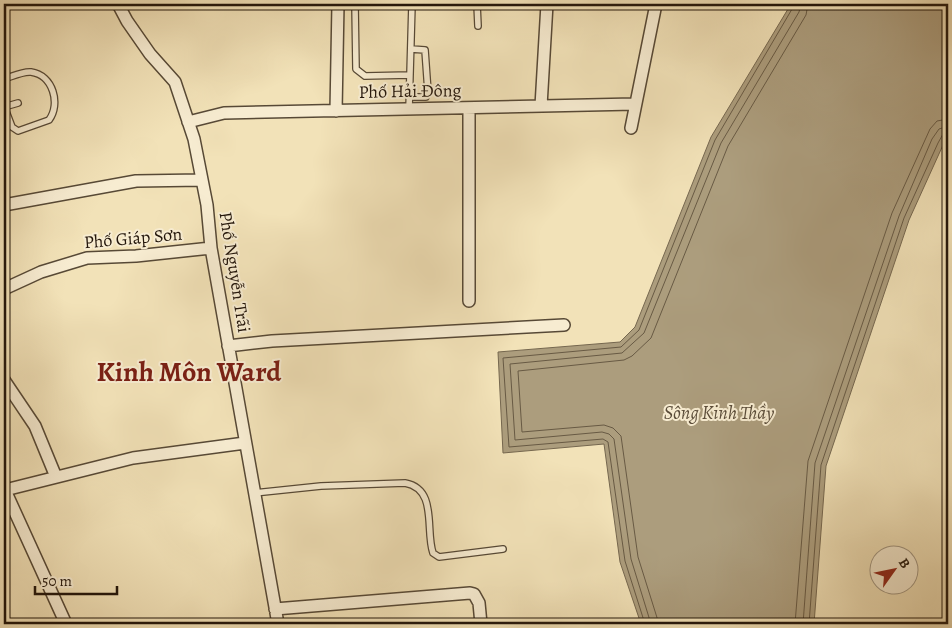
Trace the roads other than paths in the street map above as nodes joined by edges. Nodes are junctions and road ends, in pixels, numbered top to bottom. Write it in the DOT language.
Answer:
graph roads {
  1 [pos="118,4"];
  2 [pos="338,4"];
  3 [pos="355,4"];
  4 [pos="412,4"];
  5 [pos="477,4"];
  6 [pos="547,4"];
  7 [pos="656,4"];
  8 [pos="478,26"];
  9 [pos="411,49"];
  10 [pos="410,75"];
  11 [pos="4,79"];
  12 [pos="18,102"];
  13 [pos="409,103"];
  14 [pos="634,104"];
  15 [pos="541,106"];
  16 [pos="4,107"];
  17 [pos="469,108"];
  18 [pos="336,111"];
  19 [pos="188,122"];
  20 [pos="630,128"];
  21 [pos="202,180"];
  22 [pos="4,205"];
  23 [pos="211,248"];
  24 [pos="4,289"];
  25 [pos="469,302"];
  26 [pos="564,325"];
  27 [pos="228,346"];
  28 [pos="4,380"];
  29 [pos="245,443"];
  30 [pos="56,477"];
  31 [pos="4,489"];
  32 [pos="254,493"];
  33 [pos="503,549"];
  34 [pos="275,609"];
  35 [pos="66,624"];
  36 [pos="278,624"];
  37 [pos="481,624"];
  1 -- 19 [label="street, Phố Nguyễn Trãi"];
  2 -- 18 [label="street"];
  3 -- 10 [label="lane"];
  4 -- 9 [label="lane"];
  5 -- 8 [label="lane"];
  6 -- 15 [label="street"];
  7 -- 14 [label="street"];
  9 -- 10 [label="lane"];
  9 -- 13 [label="lane"];
  10 -- 13 [label="lane"];
  11 -- 16 [label="lane"];
  12 -- 16 [label="lane"];
  13 -- 17 [label="street, Phố Hải Đông"];
  13 -- 18 [label="street, Phố Hải Đông"];
  14 -- 15 [label="street, Phố Hải Đông"];
  14 -- 20 [label="street"];
  15 -- 17 [label="street, Phố Hải Đông"];
  17 -- 25 [label="street"];
  18 -- 19 [label="street, Phố Hải Đông"];
  19 -- 21 [label="street, Phố Nguyễn Trãi"];
  21 -- 22 [label="street"];
  21 -- 23 [label="street, Phố Nguyễn Trãi"];
  23 -- 24 [label="street, Phố Giáp Sơn"];
  23 -- 27 [label="street, Phố Nguyễn Trãi"];
  26 -- 27 [label="street"];
  27 -- 29 [label="street, Phố Nguyễn Trãi"];
  28 -- 30 [label="street"];
  29 -- 30 [label="street"];
  29 -- 32 [label="street, Phố Nguyễn Trãi"];
  30 -- 31 [label="street"];
  31 -- 35 [label="street"];
  32 -- 33 [label="lane"];
  32 -- 34 [label="street, Phố Nguyễn Trãi"];
  34 -- 36 [label="street, Phố Nguyễn Trãi"];
  34 -- 37 [label="street"];
}
